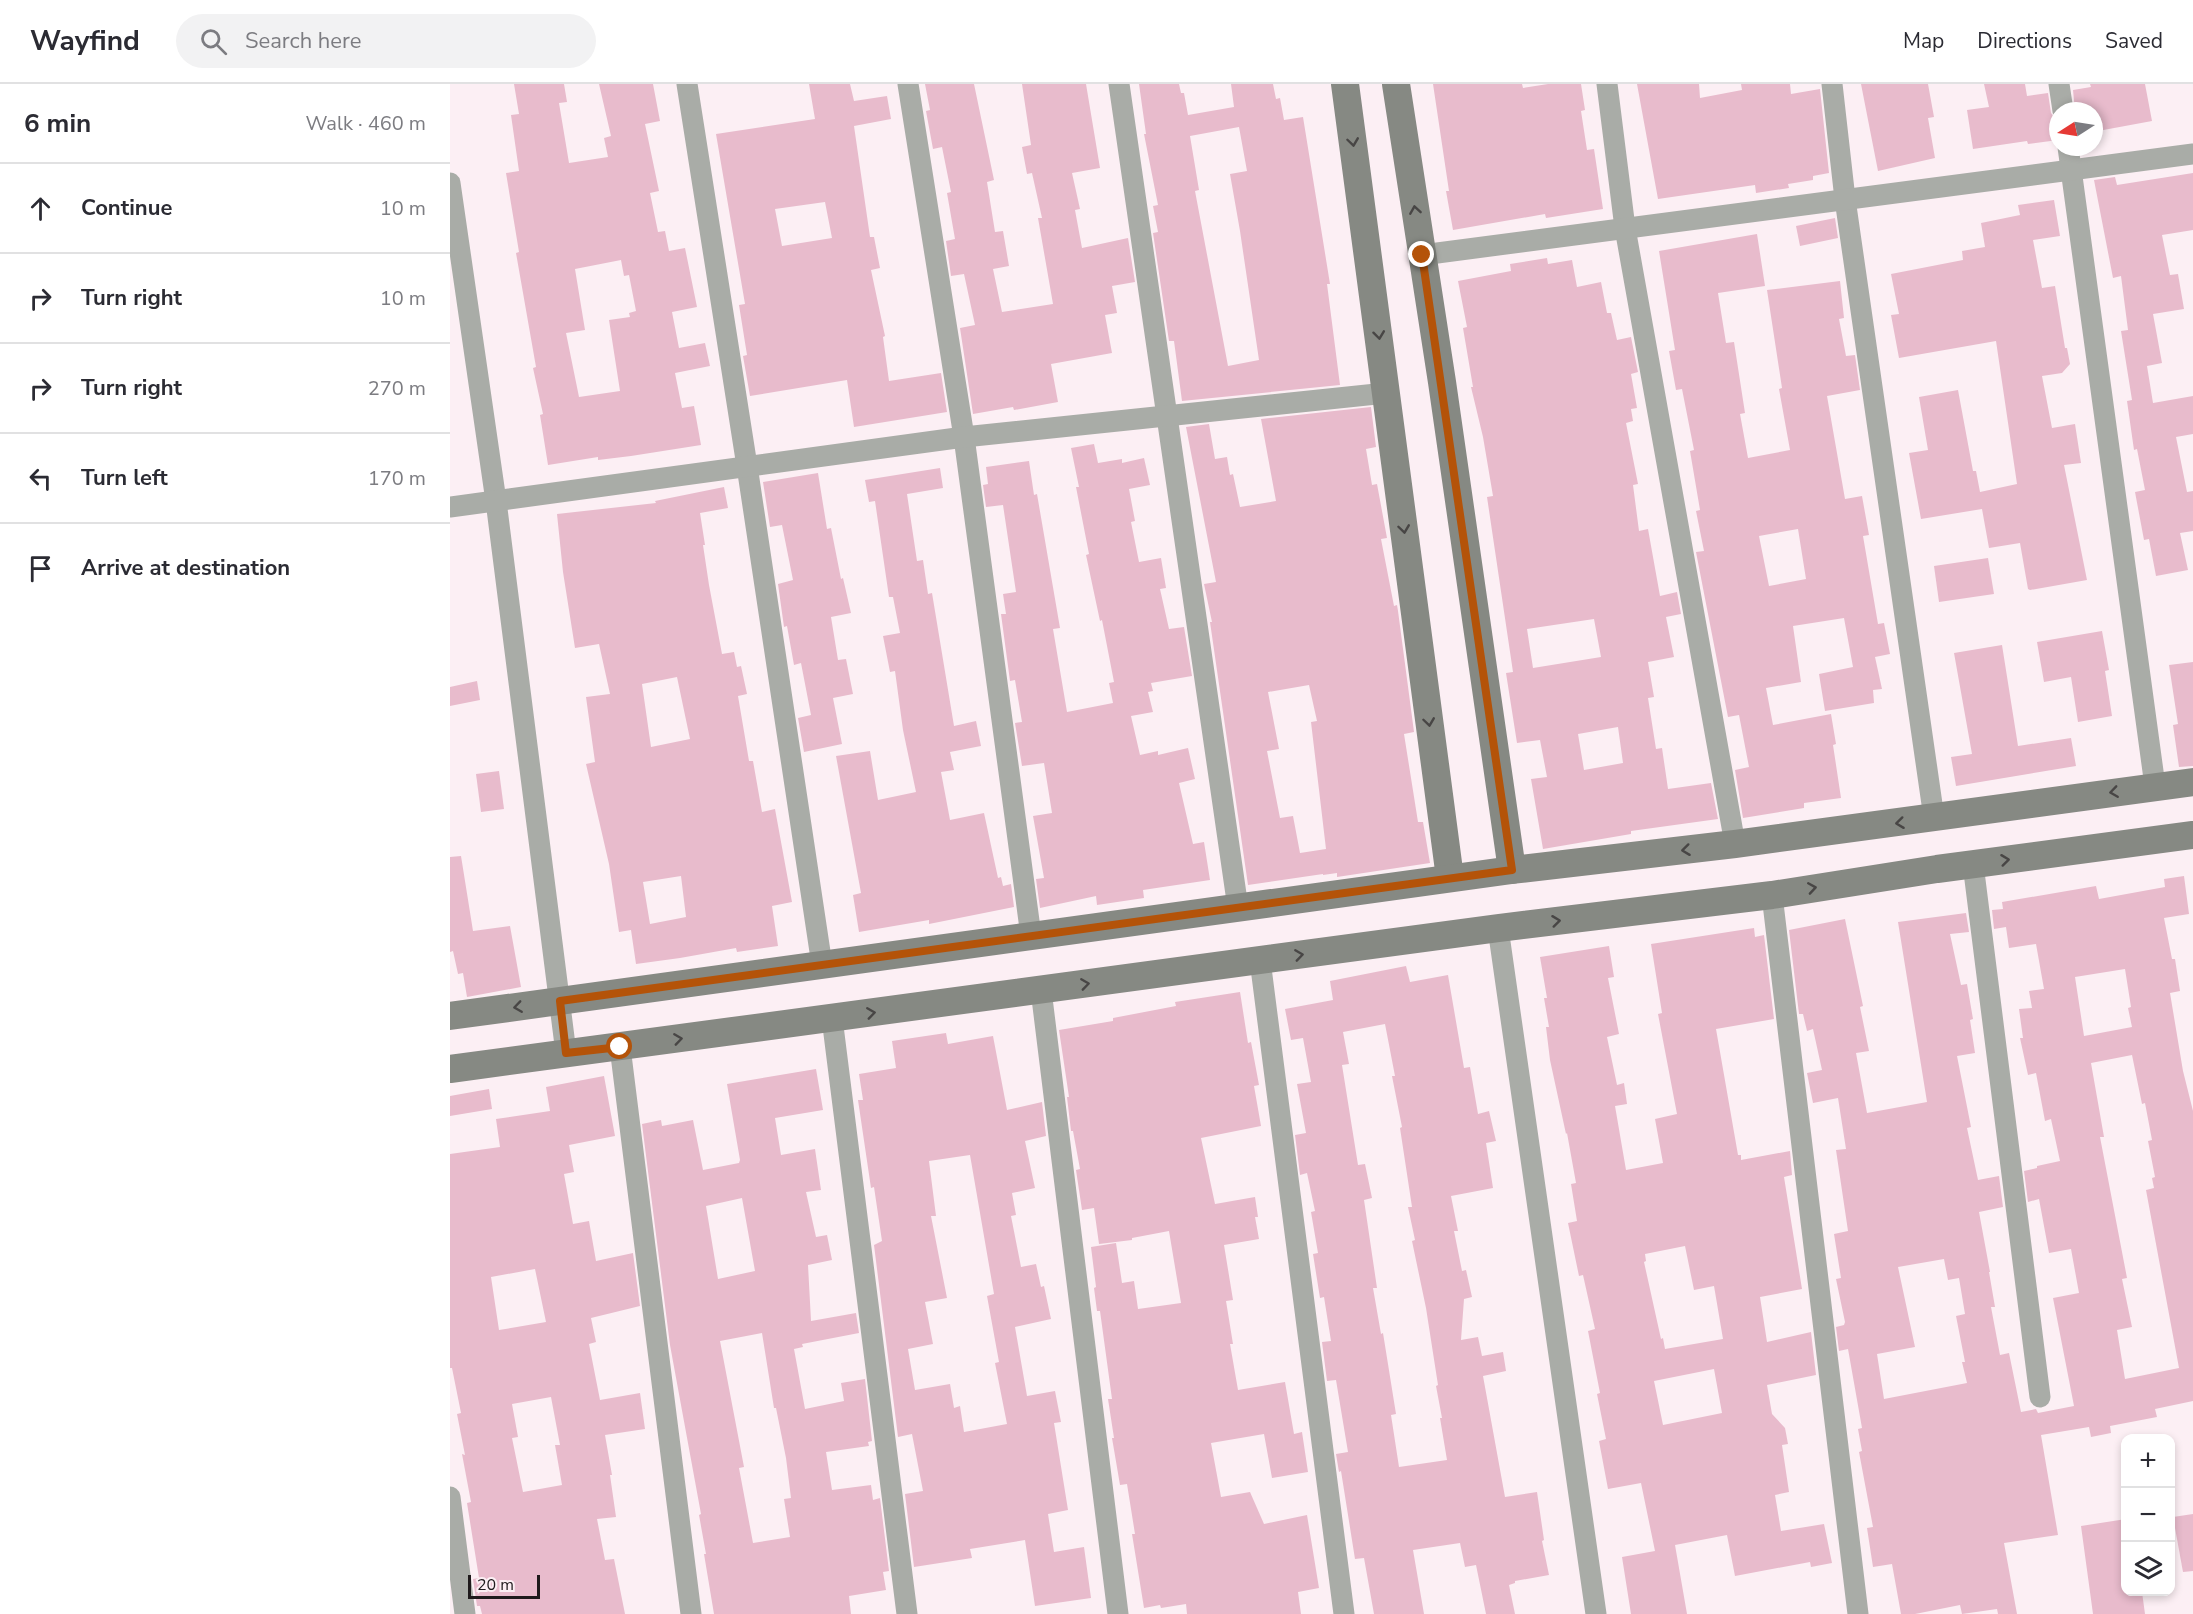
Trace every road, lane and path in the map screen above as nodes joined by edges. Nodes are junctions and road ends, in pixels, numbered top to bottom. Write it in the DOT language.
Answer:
graph roads {
  1 [pos="687,84"];
  2 [pos="908,84"];
  3 [pos="1119,84"];
  4 [pos="1346,84"];
  5 [pos="1395,84"];
  6 [pos="1607,84"];
  7 [pos="1832,84"];
  8 [pos="2059,84"];
  9 [pos="2062,102"];
  10 [pos="2193,154"];
  11 [pos="2070,156"];
  12 [pos="2072,169"];
  13 [pos="450,183"];
  14 [pos="1845,199"];
  15 [pos="1625,228"];
  16 [pos="1422,255"];
  17 [pos="1386,393"];
  18 [pos="1167,417"];
  19 [pos="964,437"];
  20 [pos="747,466"];
  21 [pos="496,501"];
  22 [pos="450,507"];
  23 [pos="2193,782"];
  24 [pos="2155,786"];
  25 [pos="1934,818"];
  26 [pos="2193,835"];
  27 [pos="1735,844"];
  28 [pos="1973,864"];
  29 [pos="1512,870"];
  30 [pos="1450,878"];
  31 [pos="1772,895"];
  32 [pos="1238,908"];
  33 [pos="1498,928"];
  34 [pos="1031,936"];
  35 [pos="1260,960"];
  36 [pos="822,965"];
  37 [pos="1041,990"];
  38 [pos="560,1001"];
  39 [pos="450,1016"];
  40 [pos="832,1018"];
  41 [pos="620,1047"];
  42 [pos="566,1053"];
  43 [pos="450,1069"];
  44 [pos="2040,1397"];
  45 [pos="450,1497"];
  46 [pos="465,1614"];
  47 [pos="691,1614"];
  48 [pos="908,1614"];
  49 [pos="1118,1614"];
  50 [pos="1344,1614"];
  51 [pos="1596,1614"];
  52 [pos="1858,1614"];
  1 -- 20 [label="street"];
  2 -- 19 [label="street"];
  3 -- 18 [label="street"];
  4 -- 17 [label="main road, one-way"];
  16 -- 5 [label="main road, one-way"];
  6 -- 15 [label="street"];
  7 -- 14 [label="street"];
  8 -- 9 [label="street"];
  10 -- 12 [label="street"];
  11 -- 12 [label="street"];
  12 -- 14 [label="street"];
  12 -- 24 [label="street"];
  13 -- 21 [label="street"];
  14 -- 15 [label="street"];
  14 -- 25 [label="street"];
  15 -- 16 [label="street"];
  15 -- 27 [label="street"];
  16 -- 29 [label="main road"];
  17 -- 18 [label="street"];
  17 -- 30 [label="main road, one-way"];
  18 -- 19 [label="street"];
  18 -- 32 [label="street"];
  19 -- 20 [label="street"];
  19 -- 34 [label="street"];
  20 -- 21 [label="street"];
  20 -- 36 [label="street"];
  21 -- 22 [label="street"];
  21 -- 38 [label="street"];
  23 -- 24 [label="main road"];
  24 -- 25 [label="main road, one-way"];
  25 -- 27 [label="main road, one-way"];
  28 -- 26 [label="main road, one-way"];
  27 -- 29 [label="main road, one-way"];
  31 -- 28 [label="main road, one-way"];
  28 -- 44 [label="street"];
  29 -- 30 [label="main road"];
  30 -- 32 [label="main road"];
  33 -- 31 [label="main road, one-way"];
  31 -- 52 [label="street"];
  32 -- 34 [label="main road"];
  35 -- 33 [label="main road, one-way"];
  33 -- 51 [label="street"];
  34 -- 36 [label="main road"];
  37 -- 35 [label="main road, one-way"];
  35 -- 50 [label="street"];
  36 -- 38 [label="main road"];
  40 -- 37 [label="main road, one-way"];
  37 -- 49 [label="street"];
  38 -- 39 [label="main road, one-way"];
  38 -- 42 [label="street"];
  41 -- 40 [label="main road, one-way"];
  40 -- 48 [label="street"];
  41 -- 42 [label="main road"];
  41 -- 47 [label="street"];
  42 -- 43 [label="main road"];
  45 -- 46 [label="street"];
}
